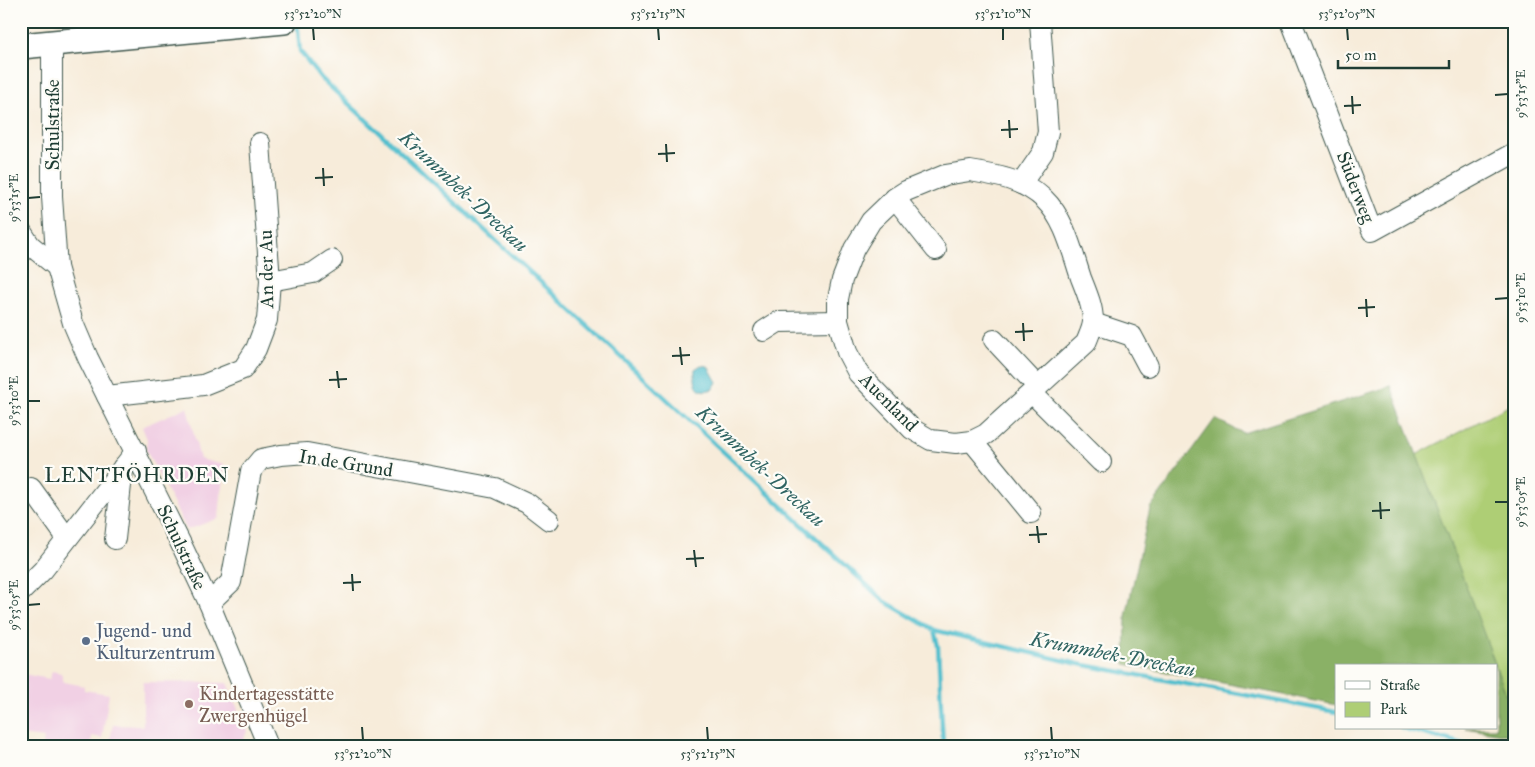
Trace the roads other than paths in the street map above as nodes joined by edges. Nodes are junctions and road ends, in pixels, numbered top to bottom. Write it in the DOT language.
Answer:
graph roads {
  1 [pos="284,21"];
  2 [pos="1040,21"];
  3 [pos="1291,21"];
  4 [pos="279,22"];
  5 [pos="49,44"];
  6 [pos="21,46"];
  7 [pos="260,144"];
  8 [pos="1514,153"];
  9 [pos="1021,184"];
  10 [pos="894,198"];
  11 [pos="21,232"];
  12 [pos="936,250"];
  13 [pos="332,260"];
  14 [pos="57,267"];
  15 [pos="270,281"];
  16 [pos="838,321"];
  17 [pos="1093,323"];
  18 [pos="764,331"];
  19 [pos="994,340"];
  20 [pos="1148,366"];
  21 [pos="1035,390"];
  22 [pos="107,396"];
  23 [pos="972,442"];
  24 [pos="136,451"];
  25 [pos="1101,462"];
  26 [pos="123,467"];
  27 [pos="21,494"];
  28 [pos="1031,513"];
  29 [pos="549,520"];
  30 [pos="67,538"];
  31 [pos="114,539"];
  32 [pos="21,592"];
  33 [pos="208,603"];
  34 [pos="266,745"];
  1 -- 4 [label="main road"];
  2 -- 9 [label="street"];
  3 -- 8 [label="street, Süderweg"];
  4 -- 5 [label="main road"];
  5 -- 6 [label="main road"];
  5 -- 14 [label="street, Schulstraße"];
  7 -- 15 [label="street, An der Au"];
  9 -- 10 [label="street, Auenland"];
  9 -- 17 [label="street, Auenland"];
  10 -- 12 [label="street"];
  10 -- 16 [label="street, Auenland"];
  11 -- 14 [label="street"];
  13 -- 15 [label="street"];
  14 -- 22 [label="street, Schulstraße"];
  15 -- 22 [label="street, An der Au"];
  16 -- 18 [label="street"];
  16 -- 23 [label="street, Auenland"];
  17 -- 20 [label="street"];
  17 -- 21 [label="street"];
  19 -- 21 [label="street"];
  21 -- 23 [label="street"];
  21 -- 25 [label="street"];
  22 -- 24 [label="street, Schulstraße"];
  23 -- 28 [label="street"];
  24 -- 26 [label="street"];
  24 -- 33 [label="street, Schulstraße"];
  26 -- 30 [label="street"];
  26 -- 31 [label="street"];
  27 -- 30 [label="street"];
  29 -- 33 [label="street, In de Grund"];
  30 -- 32 [label="street"];
  33 -- 34 [label="street, Schulstraße"];
}
